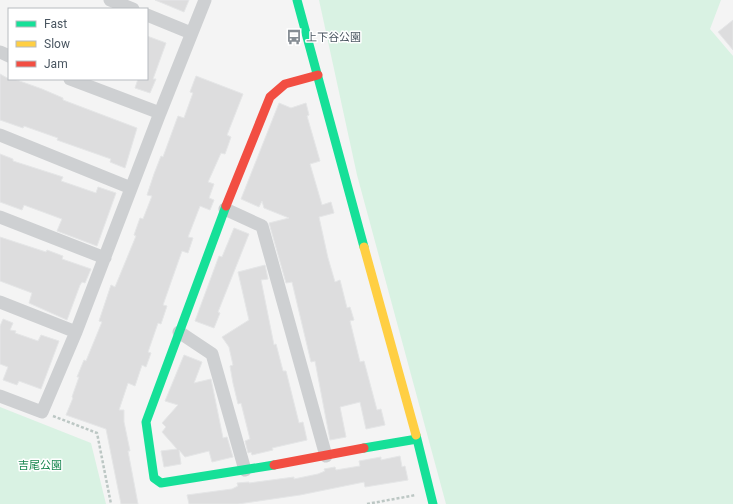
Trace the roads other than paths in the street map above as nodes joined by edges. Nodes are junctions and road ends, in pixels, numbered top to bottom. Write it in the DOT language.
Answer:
graph roads {
  1 [pos="110,0"];
  2 [pos="205,0"];
  3 [pos="297,0"];
  4 [pos="130,8"];
  5 [pos="148,15"];
  6 [pos="191,33"];
  7 [pos="318,75"];
  8 [pos="73,80"];
  9 [pos="160,113"];
  10 [pos="0,135"];
  11 [pos="131,188"];
  12 [pos="225,209"];
  13 [pos="0,217"];
  14 [pos="105,258"];
  15 [pos="0,302"];
  16 [pos="76,332"];
  17 [pos="179,332"];
  18 [pos="0,396"];
  19 [pos="417,439"];
  20 [pos="326,456"];
  21 [pos="246,470"];
  22 [pos="433,504"];
  1 -- 4 [label="street"];
  2 -- 6 [label="street"];
  3 -- 7 [label="street"];
  5 -- 6 [label="street"];
  6 -- 9 [label="street"];
  7 -- 12 [label="street"];
  7 -- 19 [label="street"];
  8 -- 9 [label="street"];
  9 -- 11 [label="street"];
  10 -- 11 [label="street"];
  11 -- 14 [label="street"];
  12 -- 17 [label="street"];
  12 -- 20 [label="street"];
  13 -- 14 [label="street"];
  14 -- 16 [label="street"];
  15 -- 16 [label="street"];
  16 -- 18 [label="street"];
  17 -- 21 [label="street"];
  17 -- 21 [label="street"];
  19 -- 20 [label="street"];
  19 -- 22 [label="street"];
  20 -- 21 [label="street"];
}
